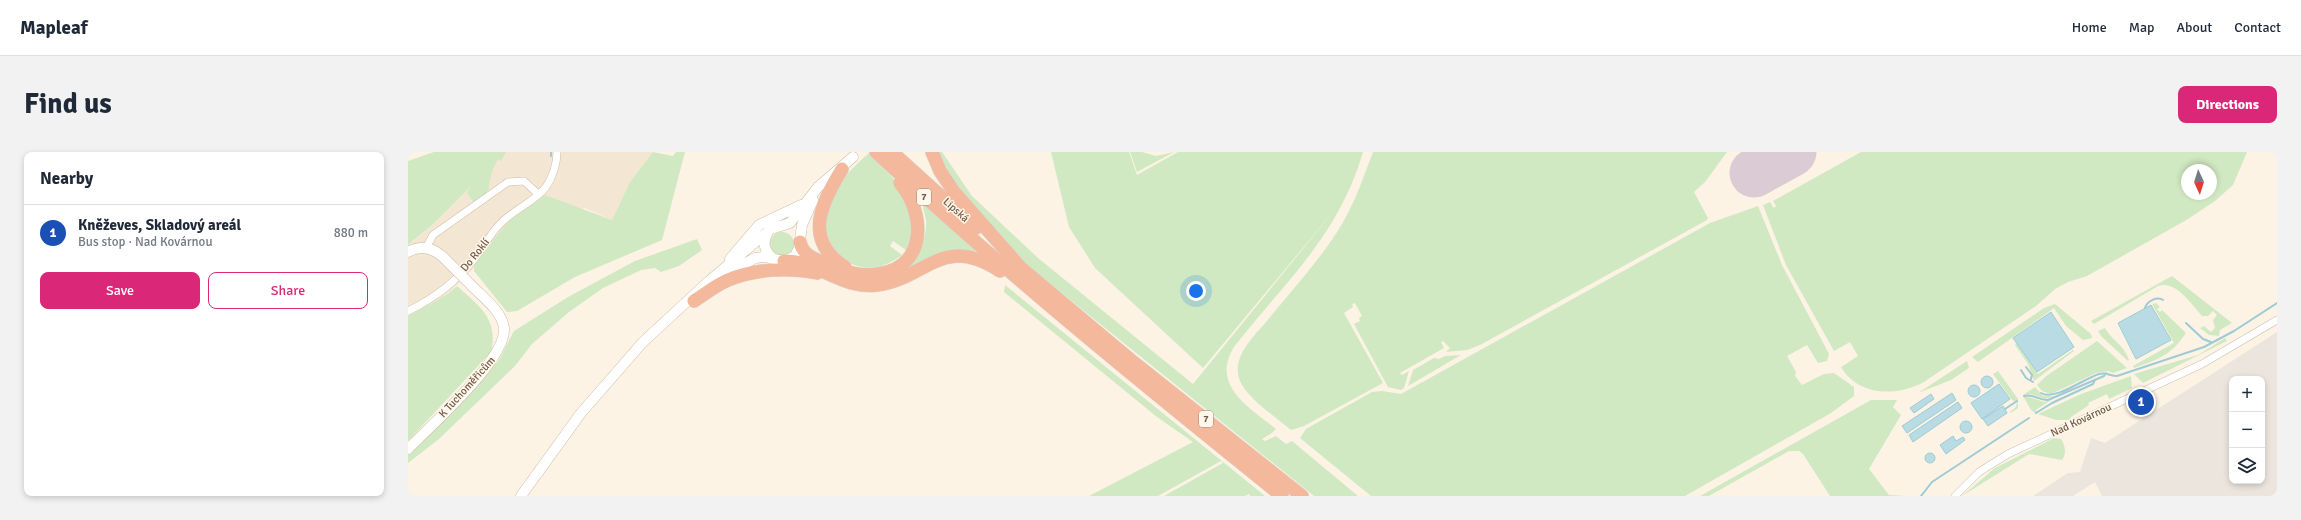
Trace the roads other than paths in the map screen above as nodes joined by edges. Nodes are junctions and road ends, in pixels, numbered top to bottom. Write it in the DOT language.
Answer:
graph roads {
  1 [pos="557,152"];
  2 [pos="876,152"];
  3 [pos="892,152"];
  4 [pos="932,152"];
  5 [pos="856,154"];
  6 [pos="842,169"];
  7 [pos="538,194"];
  8 [pos="806,201"];
  9 [pos="783,226"];
  10 [pos="771,229"];
  11 [pos="800,240"];
  12 [pos="426,248"];
  13 [pos="408,252"];
  14 [pos="779,260"];
  15 [pos="1021,268"];
  16 [pos="865,274"];
  17 [pos="836,278"];
  18 [pos="710,281"];
  19 [pos="1032,292"];
  20 [pos="694,301"];
  21 [pos="408,310"];
  22 [pos="2277,320"];
  23 [pos="629,358"];
  24 [pos="408,449"];
  25 [pos="521,496"];
  26 [pos="1282,496"];
  27 [pos="1302,496"];
  28 [pos="1955,496"];
  1 -- 7 [label="street, Do Roklí"];
  2 -- 16 [label="highway"];
  2 -- 19 [label="highway, Lipská / 7"];
  3 -- 15 [label="highway, Lipská / 7"];
  4 -- 15 [label="highway"];
  5 -- 6 [label="street"];
  5 -- 8 [label="street"];
  6 -- 11 [label="street"];
  6 -- 16 [label="highway"];
  7 -- 12 [label="street"];
  7 -- 21 [label="street, Do Roklí"];
  8 -- 9 [label="street"];
  8 -- 18 [label="street"];
  9 -- 10 [label="street"];
  9 -- 11 [label="street"];
  10 -- 14 [label="street"];
  10 -- 18 [label="street"];
  11 -- 14 [label="street"];
  11 -- 16 [label="highway"];
  12 -- 13 [label="street"];
  12 -- 24 [label="street, K Tuchoměřicům, bridge"];
  14 -- 17 [label="highway"];
  14 -- 20 [label="street"];
  15 -- 27 [label="highway, 7"];
  17 -- 19 [label="highway"];
  17 -- 20 [label="highway"];
  18 -- 23 [label="street"];
  19 -- 26 [label="highway, 7"];
  20 -- 23 [label="street"];
  22 -- 28 [label="street, Nad Kovárnou"];
  23 -- 25 [label="street"];
}
